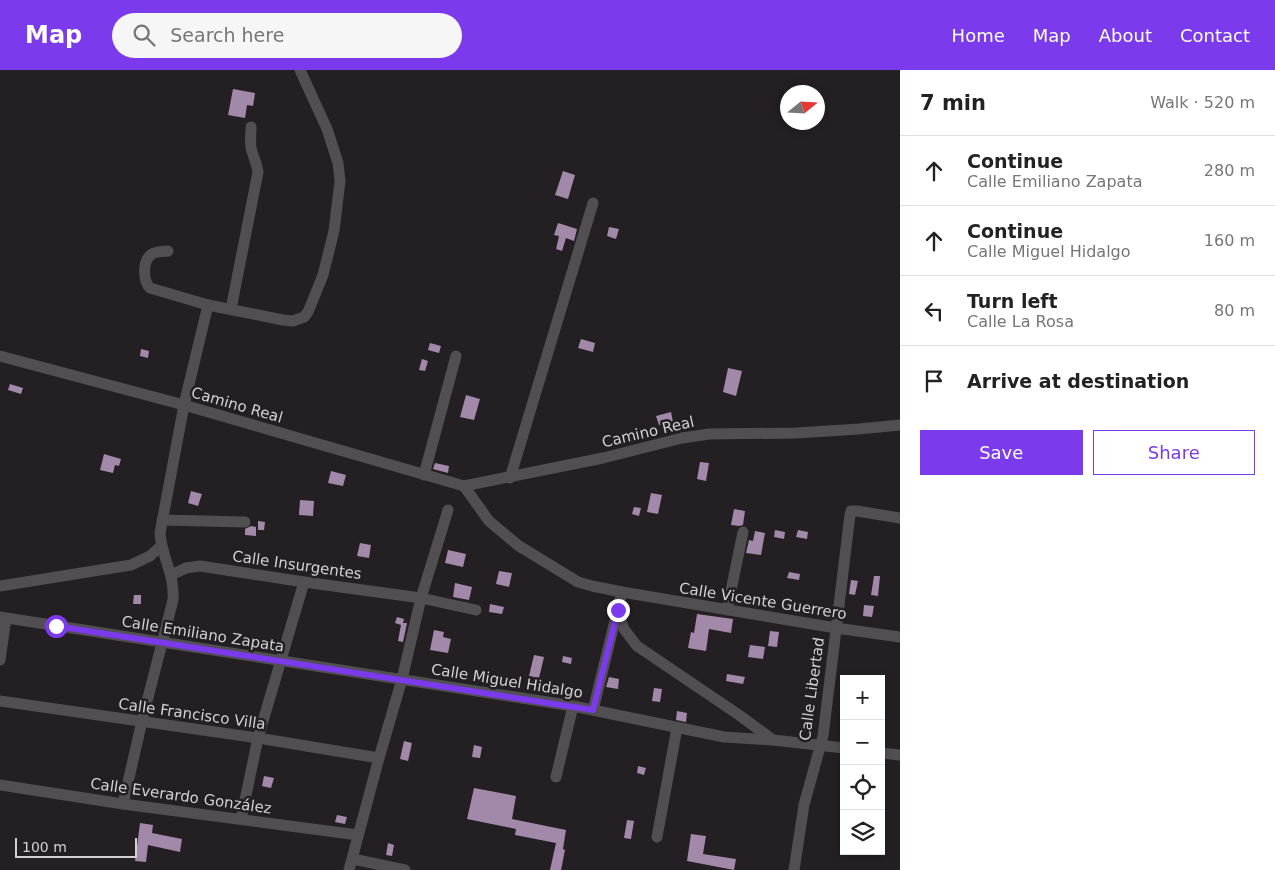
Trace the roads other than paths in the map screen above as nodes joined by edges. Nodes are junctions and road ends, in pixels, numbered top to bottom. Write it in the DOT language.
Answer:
graph roads {
  1 [pos="300,70"];
  2 [pos="251,127"];
  3 [pos="593,203"];
  4 [pos="168,251"];
  5 [pos="208,304"];
  6 [pos="231,309"];
  7 [pos="0,356"];
  8 [pos="456,356"];
  9 [pos="184,405"];
  10 [pos="900,425"];
  11 [pos="424,475"];
  12 [pos="510,478"];
  13 [pos="464,486"];
  14 [pos="448,510"];
  15 [pos="900,518"];
  16 [pos="162,520"];
  17 [pos="245,522"];
  18 [pos="742,532"];
  19 [pos="161,546"];
  20 [pos="171,575"];
  21 [pos="304,582"];
  22 [pos="0,586"];
  23 [pos="622,592"];
  24 [pos="421,598"];
  25 [pos="476,610"];
  26 [pos="618,610"];
  27 [pos="727,610"];
  28 [pos="3,618"];
  29 [pos="836,628"];
  30 [pos="900,637"];
  31 [pos="163,642"];
  32 [pos="0,660"];
  33 [pos="281,662"];
  34 [pos="402,679"];
  35 [pos="0,701"];
  36 [pos="573,706"];
  37 [pos="593,710"];
  38 [pos="142,722"];
  39 [pos="677,728"];
  40 [pos="258,738"];
  41 [pos="772,740"];
  42 [pos="820,746"];
  43 [pos="840,748"];
  44 [pos="885,753"];
  45 [pos="900,755"];
  46 [pos="379,758"];
  47 [pos="556,777"];
  48 [pos="0,785"];
  49 [pos="123,804"];
  50 [pos="240,820"];
  51 [pos="358,834"];
  52 [pos="657,837"];
  53 [pos="351,864"];
  54 [pos="405,870"];
  55 [pos="794,870"];
  1 -- 6 [label="street"];
  2 -- 6 [label="street"];
  3 -- 12 [label="street"];
  4 -- 5 [label="street"];
  5 -- 6 [label="street"];
  5 -- 9 [label="street"];
  7 -- 9 [label="street, Camino Real"];
  8 -- 11 [label="street"];
  9 -- 11 [label="street, Camino Real"];
  9 -- 16 [label="street"];
  10 -- 12 [label="street, Camino Real"];
  11 -- 13 [label="street, Camino Real"];
  12 -- 13 [label="street, Camino Real"];
  13 -- 23 [label="street"];
  14 -- 24 [label="street"];
  15 -- 29 [label="street, Calle Libertad"];
  16 -- 17 [label="street"];
  16 -- 19 [label="street"];
  18 -- 27 [label="street"];
  19 -- 20 [label="street"];
  19 -- 22 [label="street"];
  20 -- 21 [label="street, Calle Insurgentes"];
  20 -- 31 [label="street"];
  21 -- 24 [label="street, Calle Insurgentes"];
  21 -- 33 [label="street"];
  23 -- 26 [label="street"];
  23 -- 27 [label="street, Calle Vicente Guerrero"];
  24 -- 25 [label="street, Calle Insurgentes"];
  24 -- 34 [label="street"];
  26 -- 37 [label="street"];
  26 -- 41 [label="street"];
  27 -- 29 [label="street, Calle Vicente Guerrero"];
  28 -- 31 [label="street, Calle Emiliano Zapata"];
  28 -- 32 [label="street"];
  29 -- 30 [label="street, Calle Vicente Guerrero"];
  29 -- 42 [label="street, Calle Libertad"];
  31 -- 33 [label="street, Calle Emiliano Zapata"];
  31 -- 38 [label="street"];
  33 -- 34 [label="street, Calle Emiliano Zapata"];
  33 -- 40 [label="street"];
  34 -- 36 [label="street, Calle Miguel Hidalgo"];
  34 -- 46 [label="street"];
  35 -- 38 [label="street, Calle Francisco Villa"];
  36 -- 37 [label="street, Calle Miguel Hidalgo"];
  36 -- 47 [label="street"];
  37 -- 39 [label="street, Calle Miguel Hidalgo"];
  38 -- 40 [label="street, Calle Francisco Villa"];
  38 -- 49 [label="street"];
  39 -- 41 [label="street, Calle Miguel Hidalgo"];
  39 -- 52 [label="street"];
  40 -- 46 [label="street, Calle Francisco Villa"];
  40 -- 50 [label="street"];
  41 -- 42 [label="street, Calle Miguel Hidalgo"];
  42 -- 43 [label="street, Calle Miguel Hidalgo"];
  42 -- 55 [label="street, Calle Libertad"];
  44 -- 45 [label="street"];
  46 -- 51 [label="street"];
  48 -- 49 [label="street, Calle Everardo González"];
  49 -- 50 [label="street, Calle Everardo González"];
  50 -- 51 [label="street, Calle Everardo González"];
  51 -- 53 [label="street"];
  53 -- 54 [label="street"];
}
